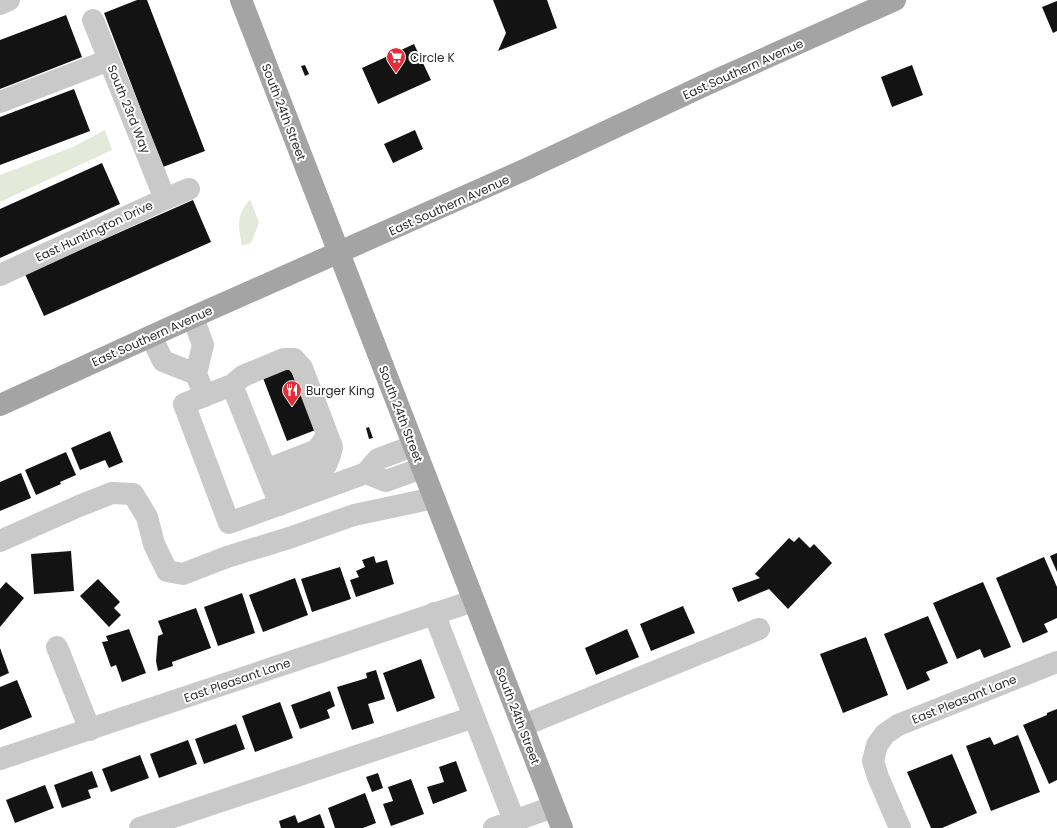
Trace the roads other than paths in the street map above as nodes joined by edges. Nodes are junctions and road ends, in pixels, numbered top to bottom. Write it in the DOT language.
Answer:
graph roads {
  1 [pos="9,0"];
  2 [pos="241,0"];
  3 [pos="895,0"];
  4 [pos="0,4"];
  5 [pos="93,20"];
  6 [pos="109,60"];
  7 [pos="0,102"];
  8 [pos="189,189"];
  9 [pos="164,199"];
  10 [pos="339,253"];
  11 [pos="0,275"];
  12 [pos="193,317"];
  13 [pos="151,336"];
  14 [pos="196,374"];
  15 [pos="232,385"];
  16 [pos="205,396"];
  17 [pos="0,405"];
  18 [pos="413,446"];
  19 [pos="422,468"];
  20 [pos="366,473"];
  21 [pos="273,487"];
  22 [pos="434,498"];
  23 [pos="0,542"];
  24 [pos="473,601"];
  25 [pos="434,613"];
  26 [pos="760,628"];
  27 [pos="57,647"];
  28 [pos="1057,662"];
  29 [pos="474,717"];
  30 [pos="522,726"];
  31 [pos="90,730"];
  32 [pos="0,759"];
  33 [pos="553,807"];
  34 [pos="516,825"];
  35 [pos="140,828"];
  36 [pos="494,828"];
  37 [pos="562,828"];
  38 [pos="900,828"];
  1 -- 4 [label="street"];
  2 -- 10 [label="main road, South 24th Street"];
  3 -- 10 [label="main road, East Southern Avenue"];
  5 -- 6 [label="street, South 23rd Way"];
  6 -- 7 [label="street"];
  6 -- 9 [label="street, South 23rd Way"];
  8 -- 9 [label="street, East Huntington Drive"];
  9 -- 11 [label="street, East Huntington Drive"];
  10 -- 12 [label="main road, East Southern Avenue"];
  10 -- 18 [label="main road, South 24th Street"];
  12 -- 13 [label="main road, East Southern Avenue"];
  12 -- 14 [label="street"];
  13 -- 14 [label="street"];
  13 -- 17 [label="main road, East Southern Avenue"];
  14 -- 16 [label="street"];
  15 -- 16 [label="street"];
  15 -- 21 [label="street"];
  15 -- 21 [label="street"];
  16 -- 21 [label="street"];
  18 -- 19 [label="main road, South 24th Street"];
  18 -- 20 [label="street"];
  19 -- 20 [label="street"];
  19 -- 22 [label="main road, South 24th Street"];
  20 -- 21 [label="street"];
  22 -- 23 [label="street"];
  22 -- 24 [label="main road, South 24th Street"];
  24 -- 25 [label="street, East Pleasant Lane"];
  24 -- 30 [label="main road, South 24th Street"];
  25 -- 29 [label="street"];
  25 -- 31 [label="street, East Pleasant Lane"];
  26 -- 30 [label="street"];
  27 -- 31 [label="street"];
  28 -- 38 [label="street, East Pleasant Lane"];
  29 -- 34 [label="street"];
  29 -- 35 [label="street"];
  30 -- 33 [label="main road, South 24th Street"];
  31 -- 32 [label="street, East Pleasant Lane"];
  33 -- 34 [label="street"];
  33 -- 37 [label="main road, South 24th Street"];
  34 -- 36 [label="street"];
}
